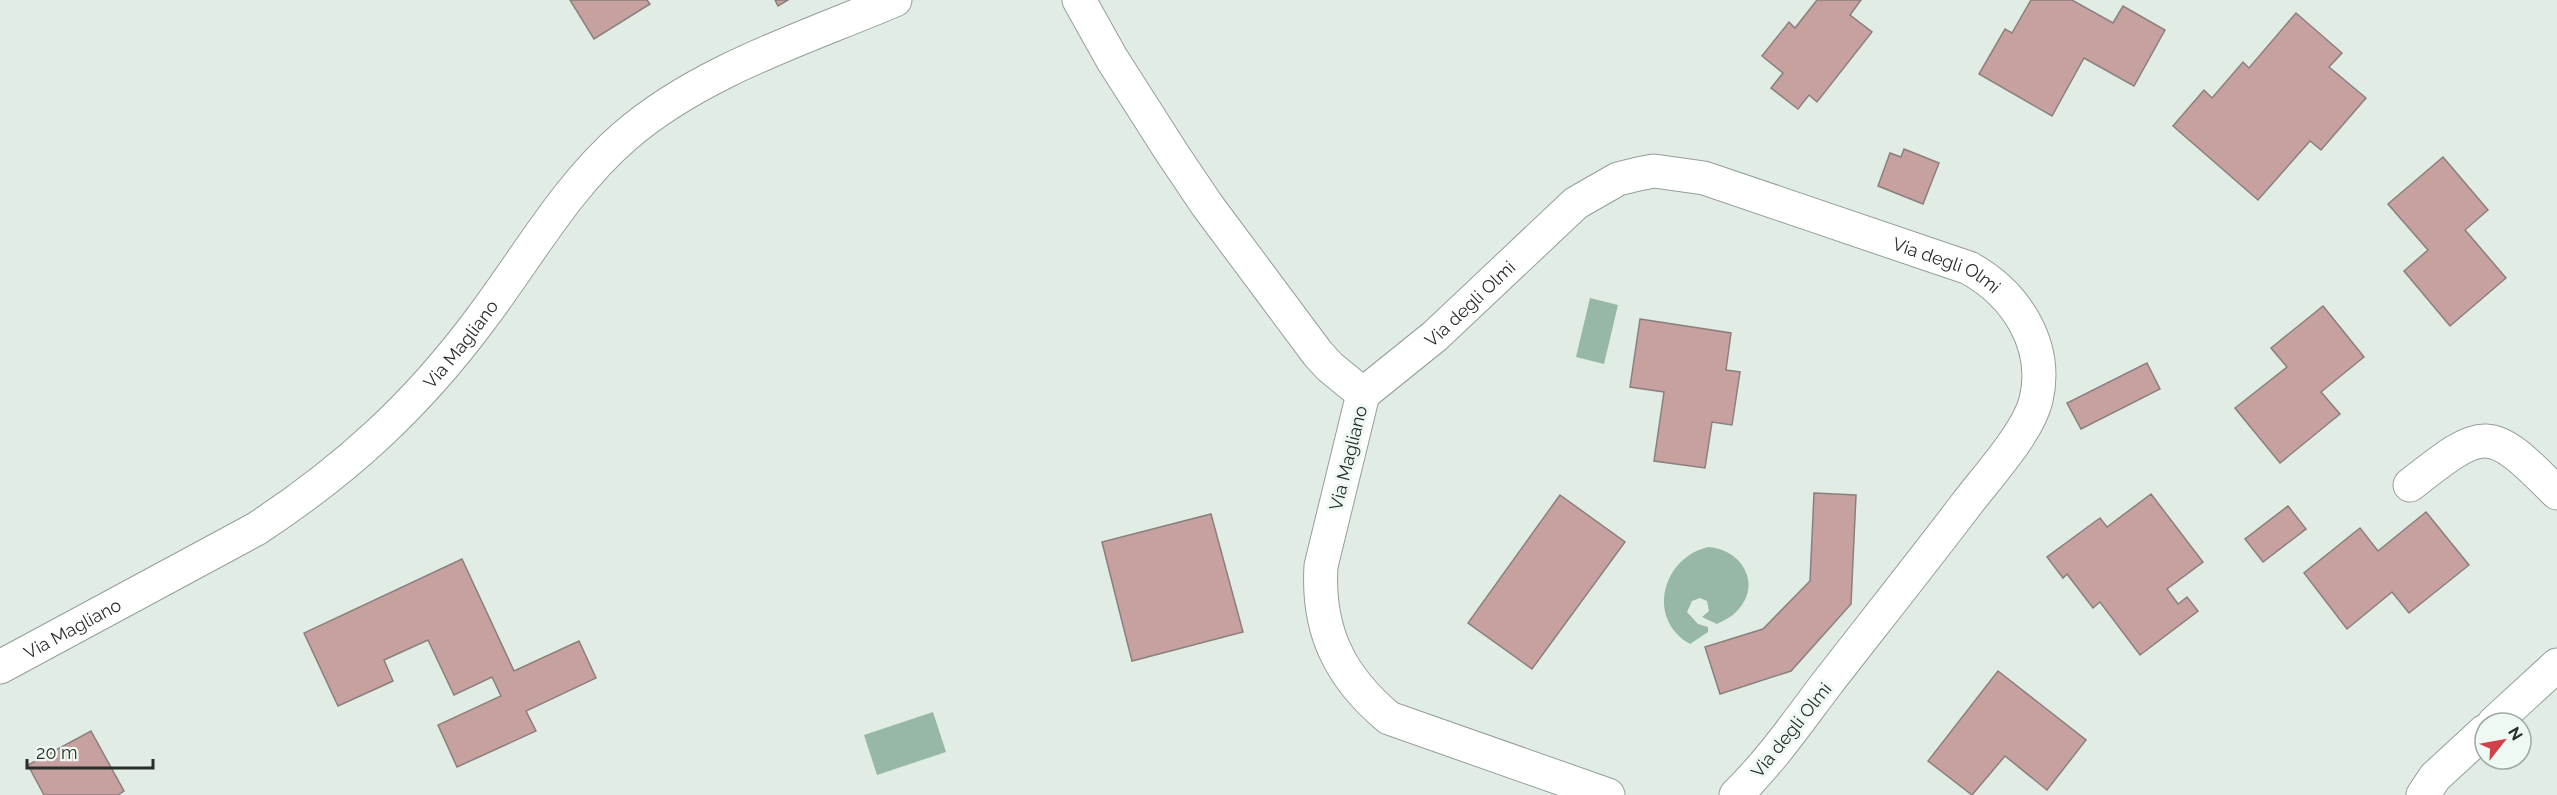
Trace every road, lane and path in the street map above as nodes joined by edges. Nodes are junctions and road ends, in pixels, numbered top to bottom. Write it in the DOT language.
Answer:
graph roads {
  1 [pos="895,0"];
  2 [pos="1079,0"];
  3 [pos="1363,394"];
  4 [pos="2410,485"];
  5 [pos="2557,493"];
  6 [pos="2557,665"];
  7 [pos="0,667"];
  8 [pos="2507,711"];
  9 [pos="2473,742"];
  10 [pos="1608,795"];
  11 [pos="1736,795"];
  12 [pos="2423,795"];
  1 -- 7 [label="street, Via Magliano"];
  2 -- 3 [label="street, Via Magliano"];
  3 -- 10 [label="street, Via Magliano"];
  3 -- 11 [label="street, Via degli Olmi"];
  4 -- 5 [label="street"];
  6 -- 8 [label="street"];
  9 -- 12 [label="street"];
}
